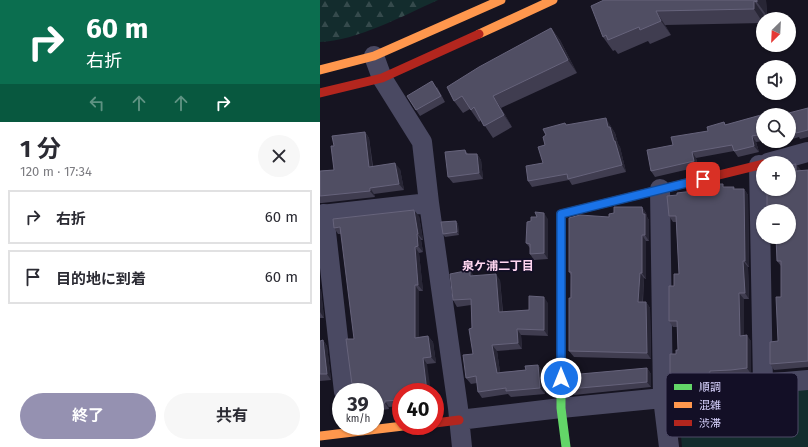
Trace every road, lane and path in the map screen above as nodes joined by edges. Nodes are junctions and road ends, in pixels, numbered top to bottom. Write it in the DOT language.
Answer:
graph roads {
  1 [pos="501,0"];
  2 [pos="553,0"];
  3 [pos="374,56"];
  4 [pos="320,70"];
  5 [pos="382,78"];
  6 [pos="320,93"];
  7 [pos="808,152"];
  8 [pos="793,156"];
  9 [pos="756,166"];
  10 [pos="660,189"];
  11 [pos="763,196"];
  12 [pos="429,203"];
  13 [pos="322,214"];
  14 [pos="763,373"];
  15 [pos="808,380"];
  16 [pos="798,381"];
  17 [pos="343,383"];
  18 [pos="663,398"];
  19 [pos="666,398"];
  20 [pos="561,408"];
  21 [pos="459,420"];
  22 [pos="444,422"];
  23 [pos="666,422"];
  24 [pos="332,433"];
  25 [pos="320,436"];
  26 [pos="668,437"];
  27 [pos="462,447"];
  28 [pos="566,447"];
  29 [pos="669,447"];
  1 -- 3 [label="street"];
  2 -- 5 [label="street"];
  3 -- 4 [label="street"];
  3 -- 5 [label="street"];
  5 -- 6 [label="street"];
  5 -- 12 [label="street"];
  7 -- 8 [label="street"];
  9 -- 10 [label="street"];
  10 -- 18 [label="street"];
  10 -- 20 [label="street"];
  11 -- 14 [label="street"];
  12 -- 13 [label="street"];
  12 -- 21 [label="street"];
  13 -- 17 [label="street"];
  15 -- 16 [label="street"];
  18 -- 19 [label="street"];
  18 -- 20 [label="street"];
  18 -- 23 [label="street"];
  20 -- 21 [label="street"];
  20 -- 28 [label="street"];
  21 -- 22 [label="street"];
  21 -- 27 [label="street"];
  24 -- 25 [label="street"];
  26 -- 29 [label="street"];
}
